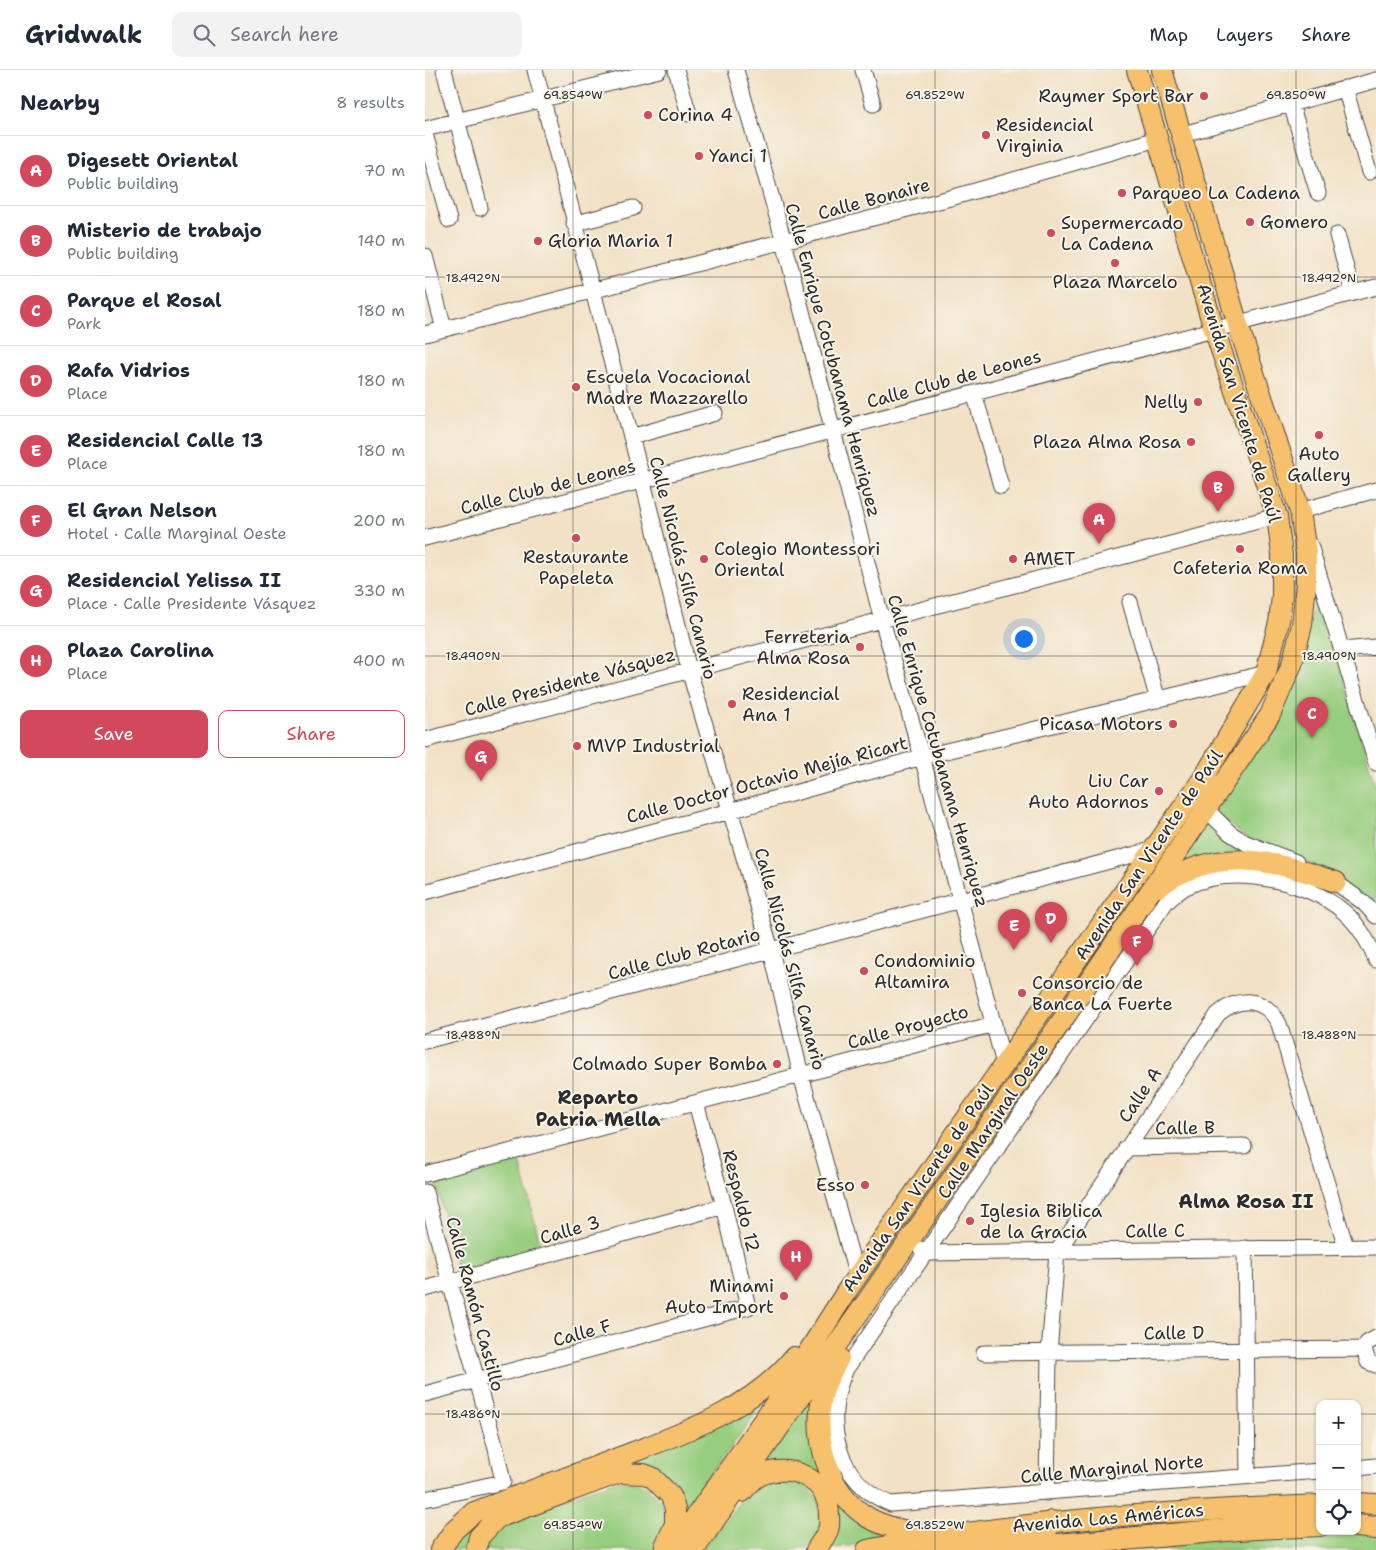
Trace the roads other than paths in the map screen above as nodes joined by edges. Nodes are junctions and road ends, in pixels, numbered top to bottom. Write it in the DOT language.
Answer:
graph roads {
  1 [pos="444,70"];
  2 [pos="535,70"];
  3 [pos="659,70"];
  4 [pos="676,70"];
  5 [pos="736,70"];
  6 [pos="863,70"];
  7 [pos="1137,70"];
  8 [pos="1162,70"];
  9 [pos="1376,80"];
  10 [pos="1345,88"];
  11 [pos="543,100"];
  12 [pos="873,104"];
  13 [pos="1291,104"];
  14 [pos="689,114"];
  15 [pos="459,122"];
  16 [pos="425,129"];
  17 [pos="425,134"];
  18 [pos="1181,135"];
  19 [pos="1157,139"];
  20 [pos="1369,172"];
  21 [pos="1318,193"];
  22 [pos="480,208"];
  23 [pos="633,208"];
  24 [pos="449,220"];
  25 [pos="574,224"];
  26 [pos="1337,235"];
  27 [pos="784,242"];
  28 [pos="425,256"];
  29 [pos="1376,287"];
  30 [pos="591,290"];
  31 [pos="1353,293"];
  32 [pos="1237,322"];
  33 [pos="1215,328"];
  34 [pos="443,329"];
  35 [pos="425,334"];
  36 [pos="974,392"];
  37 [pos="715,413"];
  38 [pos="831,431"];
  39 [pos="631,437"];
  40 [pos="643,482"];
  41 [pos="1001,486"];
  42 [pos="1376,490"];
  43 [pos="1299,511"];
  44 [pos="1277,516"];
  45 [pos="425,538"];
  46 [pos="1130,602"];
  47 [pos="882,620"];
  48 [pos="1376,647"];
  49 [pos="1342,650"];
  50 [pos="689,670"];
  51 [pos="1266,673"];
  52 [pos="1157,700"];
  53 [pos="425,740"];
  54 [pos="923,757"];
  55 [pos="1376,763"];
  56 [pos="1206,809"];
  57 [pos="730,811"];
  58 [pos="1155,848"];
  59 [pos="1336,882"];
  60 [pos="425,892"];
  61 [pos="1148,894"];
  62 [pos="960,899"];
  63 [pos="1376,916"];
  64 [pos="771,950"];
  65 [pos="1375,953"];
  66 [pos="1082,1008"];
  67 [pos="994,1024"];
  68 [pos="425,1041"];
  69 [pos="1004,1064"];
  70 [pos="801,1075"];
  71 [pos="696,1103"];
  72 [pos="1245,1146"];
  73 [pos="1127,1148"];
  74 [pos="425,1174"];
  75 [pos="425,1192"];
  76 [pos="724,1206"];
  77 [pos="909,1241"];
  78 [pos="1376,1247"];
  79 [pos="1245,1248"];
  80 [pos="1346,1248"];
  81 [pos="1057,1252"];
  82 [pos="926,1253"];
  83 [pos="448,1282"];
  84 [pos="852,1283"];
  85 [pos="425,1289"];
  86 [pos="866,1302"];
  87 [pos="748,1307"];
  88 [pos="1376,1338"];
  89 [pos="1364,1349"];
  90 [pos="1247,1351"];
  91 [pos="984,1353"];
  92 [pos="1049,1354"];
  93 [pos="1376,1365"];
  94 [pos="476,1381"];
  95 [pos="425,1394"];
  96 [pos="1376,1466"];
  97 [pos="1361,1468"];
  98 [pos="847,1470"];
  99 [pos="1316,1471"];
  100 [pos="1248,1476"];
  101 [pos="1047,1493"];
  102 [pos="425,1500"];
  103 [pos="1316,1505"];
  104 [pos="1052,1522"];
  105 [pos="1316,1525"];
  106 [pos="1361,1526"];
  107 [pos="1376,1528"];
  108 [pos="934,1543"];
  109 [pos="440,1550"];
  110 [pos="476,1550"];
  111 [pos="663,1550"];
  112 [pos="671,1550"];
  113 [pos="695,1550"];
  114 [pos="816,1550"];
  115 [pos="867,1550"];
  116 [pos="999,1550"];
  1 -- 15 [label="street"];
  2 -- 11 [label="street, Calle Nicolás Silfa Canario"];
  3 -- 11 [label="street"];
  4 -- 14 [label="street"];
  5 -- 27 [label="street, Calle Enrique Cotubanama Henriquez"];
  6 -- 12 [label="street"];
  7 -- 19 [label="main road, Avenida San Vicente de Paúl"];
  8 -- 18 [label="main road, Avenida San Vicente de Paúl"];
  9 -- 10 [label="street"];
  10 -- 13 [label="street"];
  10 -- 20 [label="street"];
  11 -- 15 [label="street"];
  11 -- 25 [label="street, Calle Nicolás Silfa Canario"];
  13 -- 18 [label="street"];
  13 -- 21 [label="street"];
  15 -- 16 [label="street"];
  15 -- 22 [label="street"];
  17 -- 24 [label="street"];
  18 -- 32 [label="main road, Avenida San Vicente de Paúl"];
  19 -- 27 [label="street, Calle Bonaire"];
  19 -- 33 [label="main road, Avenida San Vicente de Paúl"];
  23 -- 25 [label="street"];
  25 -- 30 [label="street, Calle Nicolás Silfa Canario"];
  26 -- 31 [label="street"];
  27 -- 30 [label="street, Calle Bonaire"];
  27 -- 38 [label="street, Calle Enrique Cotubanama Henriquez"];
  28 -- 34 [label="street"];
  29 -- 31 [label="street, Calle Club de Leones"];
  30 -- 34 [label="street, Calle Bonaire"];
  30 -- 39 [label="street, Calle Nicolás Silfa Canario"];
  31 -- 32 [label="street, Calle Club de Leones"];
  32 -- 33 [label="street, Calle Club de Leones"];
  32 -- 43 [label="main road, Avenida San Vicente de Paúl"];
  33 -- 36 [label="street, Calle Club de Leones"];
  33 -- 44 [label="main road, Avenida San Vicente de Paúl"];
  34 -- 35 [label="street, Calle Bonaire"];
  36 -- 38 [label="street, Calle Club de Leones"];
  36 -- 41 [label="street"];
  37 -- 39 [label="street"];
  38 -- 40 [label="street, Calle Club de Leones"];
  38 -- 47 [label="street, Calle Enrique Cotubanama Henriquez"];
  39 -- 40 [label="street, Calle Nicolás Silfa Canario"];
  40 -- 45 [label="street, Calle Club de Leones"];
  40 -- 50 [label="street, Calle Nicolás Silfa Canario"];
  42 -- 43 [label="street"];
  43 -- 49 [label="street, Avenida San Vicente de Paúl"];
  43 -- 56 [label="main road, Avenida San Vicente de Paúl"];
  44 -- 47 [label="street, Calle Presidente Vásquez"];
  44 -- 51 [label="main road, Avenida San Vicente de Paúl"];
  46 -- 52 [label="street"];
  47 -- 50 [label="street, Calle Presidente Vásquez"];
  47 -- 54 [label="street, Calle Enrique Cotubanama Henriquez"];
  48 -- 49 [label="street"];
  49 -- 55 [label="street, Avenida San Vicente de Paúl"];
  50 -- 53 [label="street, Calle Presidente Vásquez"];
  50 -- 57 [label="street, Calle Nicolás Silfa Canario"];
  51 -- 52 [label="street, Calle Doctor Octavio Mejía Ricart"];
  51 -- 58 [label="main road, Avenida San Vicente de Paúl"];
  52 -- 54 [label="street, Calle Doctor Octavio Mejía Ricart"];
  54 -- 57 [label="street, Calle Doctor Octavio Mejía Ricart"];
  54 -- 62 [label="street, Calle Enrique Cotubanama Henriquez"];
  56 -- 59 [label="street, Avenida San Vicente de Paúl"];
  56 -- 61 [label="main road, Avenida San Vicente de Paúl"];
  57 -- 60 [label="street, Calle Doctor Octavio Mejía Ricart"];
  57 -- 64 [label="street, Calle Nicolás Silfa Canario"];
  58 -- 62 [label="street, Calle Club Rotario"];
  58 -- 69 [label="main road, Avenida San Vicente de Paúl"];
  59 -- 61 [label="main road"];
  59 -- 63 [label="street, Avenida San Vicente de Paúl"];
  61 -- 66 [label="main road, Avenida San Vicente de Paúl"];
  62 -- 64 [label="street, Calle Club Rotario"];
  62 -- 67 [label="street, Calle Enrique Cotubanama Henriquez"];
  64 -- 68 [label="street, Calle Club Rotario"];
  64 -- 70 [label="street, Calle Nicolás Silfa Canario"];
  65 -- 66 [label="street, Calle Marginal Oeste"];
  66 -- 77 [label="main road, Avenida San Vicente de Paúl"];
  66 -- 82 [label="street, Calle Marginal Oeste"];
  67 -- 69 [label="street, Calle Enrique Cotubanama Henriquez"];
  67 -- 70 [label="street, Calle Proyecto"];
  69 -- 84 [label="main road, Avenida San Vicente de Paúl"];
  70 -- 71 [label="street, Calle Proyecto"];
  70 -- 84 [label="street, Calle Nicolás Silfa Canario"];
  71 -- 74 [label="street, Calle Proyecto"];
  71 -- 76 [label="street, Respaldo 12"];
  72 -- 73 [label="street, Calle B"];
  73 -- 80 [label="street, Calle A"];
  73 -- 81 [label="street, Calle A"];
  75 -- 83 [label="street, Calle Ramón Castillo"];
  76 -- 83 [label="street, Calle 3"];
  76 -- 87 [label="street, Respaldo 12"];
  77 -- 82 [label="street"];
  77 -- 86 [label="main road, Avenida San Vicente de Paúl"];
  78 -- 80 [label="street, Calle C"];
  79 -- 80 [label="street, Calle C"];
  79 -- 81 [label="street, Calle C"];
  79 -- 90 [label="street"];
  81 -- 82 [label="street, Calle C"];
  81 -- 92 [label="street, Calle A"];
  82 -- 98 [label="street, Calle Marginal Oeste"];
  83 -- 85 [label="street, Calle 3"];
  83 -- 94 [label="street, Calle Ramón Castillo"];
  84 -- 109 [label="main road"];
  84 -- 112 [label="main road, Avenida San Vicente de Paúl"];
  86 -- 108 [label="main road"];
  86 -- 113 [label="main road, Avenida San Vicente de Paúl"];
  87 -- 94 [label="street, Calle F"];
  88 -- 89 [label="street"];
  89 -- 90 [label="street, Calle D"];
  89 -- 93 [label="street"];
  90 -- 92 [label="street, Calle D"];
  90 -- 100 [label="street"];
  91 -- 92 [label="street, Calle D"];
  92 -- 101 [label="street, Calle A"];
  94 -- 95 [label="street, Calle F"];
  94 -- 102 [label="street, Calle Ramón Castillo"];
  96 -- 97 [label="street"];
  98 -- 101 [label="street, Calle Marginal Norte"];
  99 -- 100 [label="street, Calle Marginal Norte"];
  100 -- 101 [label="street, Calle Marginal Norte"];
  103 -- 104 [label="main road, Avenida Las Américas"];
  104 -- 108 [label="highway"];
  105 -- 116 [label="highway"];
  106 -- 107 [label="highway"];
  108 -- 115 [label="main road"];
  110 -- 111 [label="main road"];
  113 -- 114 [label="main road"];
}
